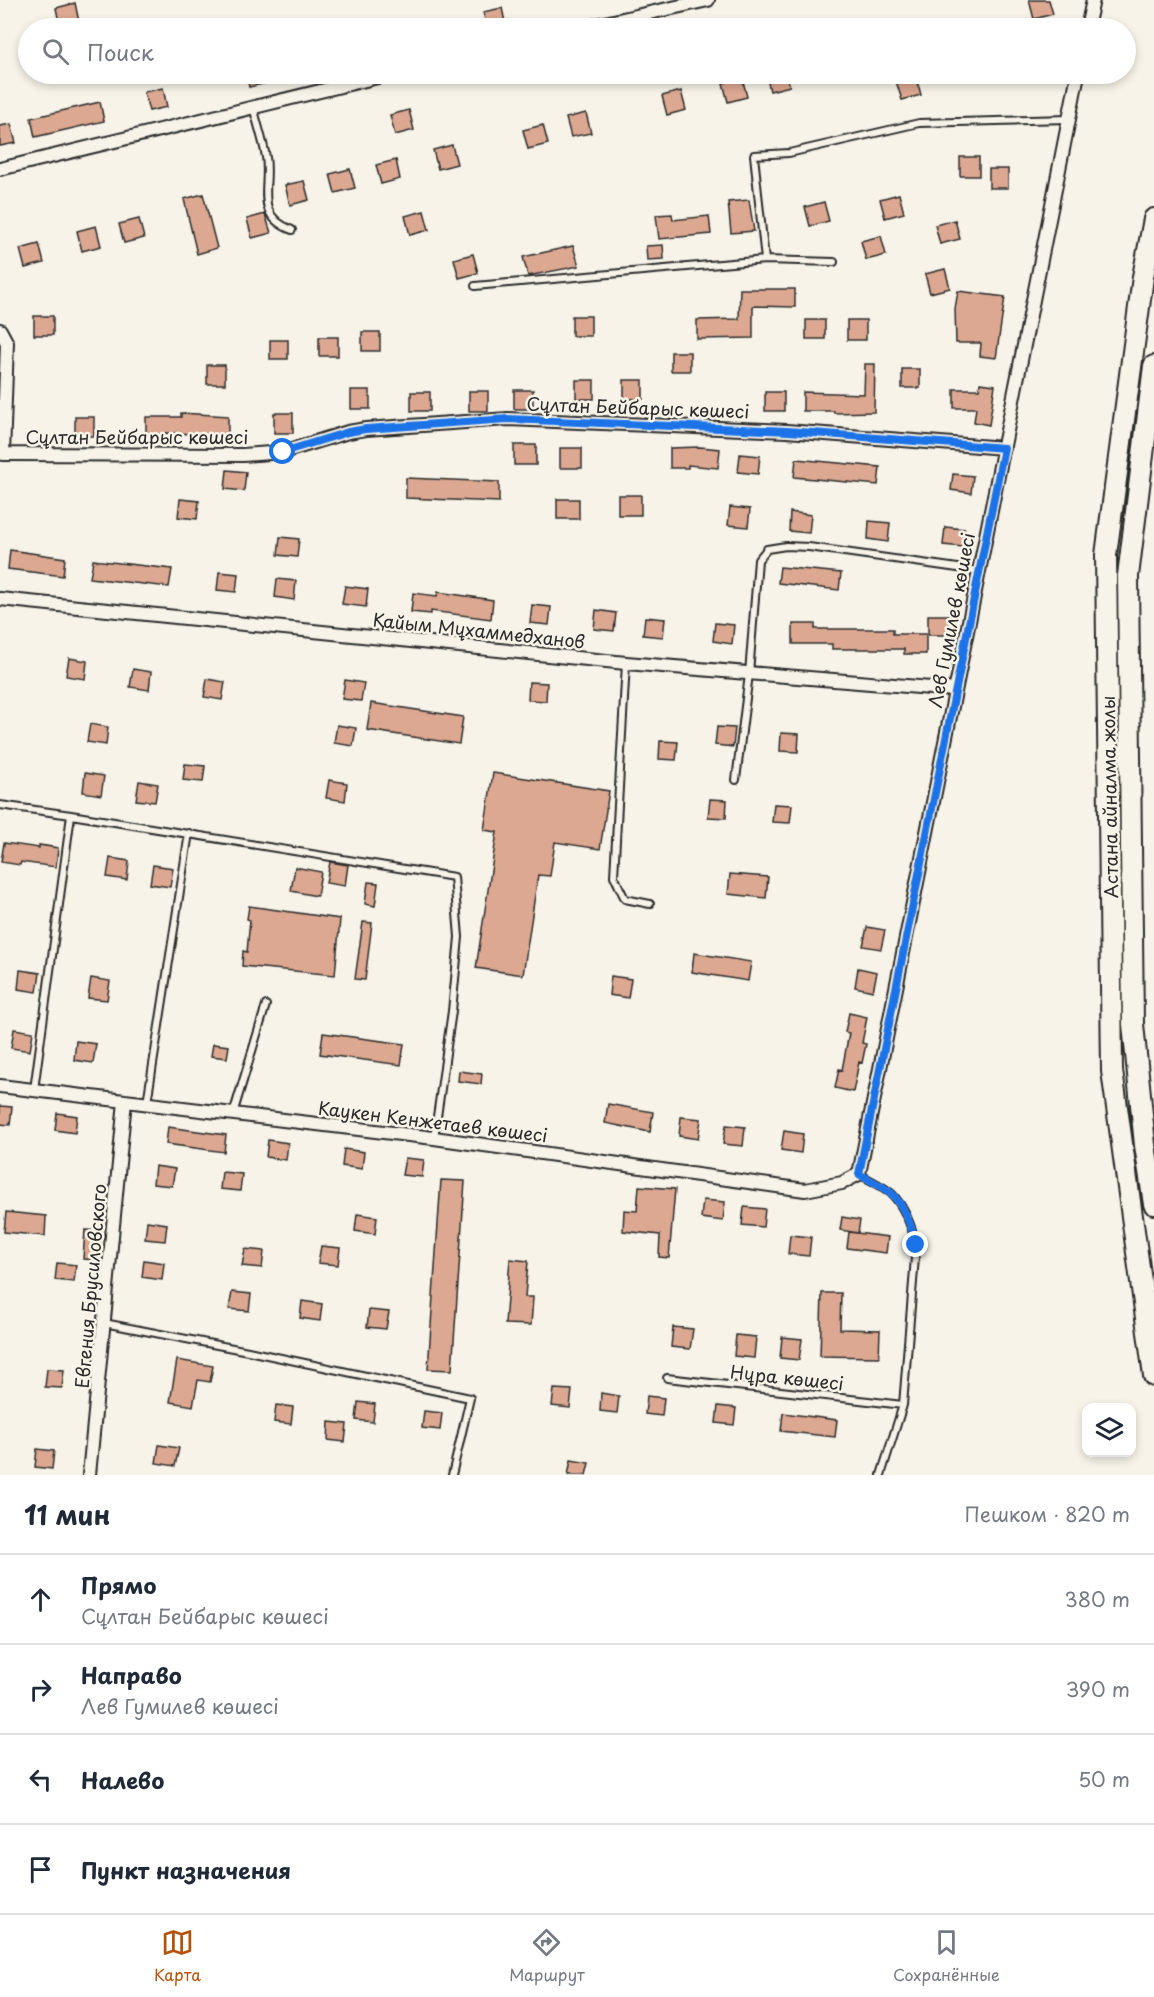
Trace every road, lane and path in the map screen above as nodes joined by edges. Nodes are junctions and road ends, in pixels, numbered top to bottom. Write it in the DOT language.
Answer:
graph roads {
  1 [pos="708,0"];
  2 [pos="1093,0"];
  3 [pos="627,18"];
  4 [pos="1089,18"];
  5 [pos="347,84"];
  6 [pos="1076,84"];
  7 [pos="253,106"];
  8 [pos="1069,118"];
  9 [pos="0,169"];
  10 [pos="1154,219"];
  11 [pos="292,230"];
  12 [pos="765,260"];
  13 [pos="834,262"];
  14 [pos="475,286"];
  15 [pos="0,330"];
  16 [pos="1154,366"];
  17 [pos="1004,448"];
  18 [pos="1,455"];
  19 [pos="979,571"];
  20 [pos="0,599"];
  21 [pos="626,663"];
  22 [pos="749,674"];
  23 [pos="955,690"];
  24 [pos="736,780"];
  25 [pos="0,805"];
  26 [pos="71,814"];
  27 [pos="189,833"];
  28 [pos="650,904"];
  29 [pos="266,1005"];
  30 [pos="0,1086"];
  31 [pos="34,1090"];
  32 [pos="125,1101"];
  33 [pos="147,1103"];
  34 [pos="233,1114"];
  35 [pos="434,1138"];
  36 [pos="859,1174"];
  37 [pos="1154,1204"];
  38 [pos="105,1323"];
  39 [pos="1154,1376"];
  40 [pos="667,1378"];
  41 [pos="903,1405"];
  42 [pos="89,1475"];
  43 [pos="452,1475"];
  44 [pos="881,1475"];
  1 -- 3 [label="street"];
  2 -- 4 [label="street"];
  5 -- 7 [label="street"];
  6 -- 8 [label="street, Лев Гумилев көшесі"];
  7 -- 9 [label="street"];
  7 -- 11 [label="lane"];
  8 -- 12 [label="lane"];
  8 -- 17 [label="street, Лев Гумилев көшесі"];
  10 -- 39 [label="highway, Астана айналма жолы"];
  12 -- 13 [label="lane"];
  12 -- 14 [label="lane"];
  15 -- 18 [label="street, Сұлтан Бейбарыс көшесі"];
  16 -- 37 [label="highway, Астана айналма жолы"];
  17 -- 18 [label="street, Сұлтан Бейбарыс көшесі"];
  17 -- 19 [label="street, Лев Гумилев көшесі"];
  19 -- 22 [label="lane"];
  19 -- 23 [label="street, Лев Гумилев көшесі"];
  20 -- 21 [label="street, Қайым Мұхаммедханов"];
  21 -- 22 [label="street, Қайым Мұхаммедханов"];
  21 -- 28 [label="lane"];
  22 -- 23 [label="street, Қайым Мұхаммедханов"];
  22 -- 24 [label="lane"];
  23 -- 36 [label="street, Лев Гумилев көшесі"];
  25 -- 26 [label="lane"];
  26 -- 27 [label="lane"];
  26 -- 31 [label="lane"];
  27 -- 33 [label="lane"];
  27 -- 35 [label="lane"];
  29 -- 34 [label="lane"];
  30 -- 31 [label="street, Каукен Кенжетаев көшесі"];
  31 -- 32 [label="street, Каукен Кенжетаев көшесі"];
  32 -- 33 [label="street, Каукен Кенжетаев көшесі"];
  32 -- 38 [label="street, Евгения Брусиловского"];
  33 -- 34 [label="street, Каукен Кенжетаев көшесі"];
  34 -- 35 [label="street, Каукен Кенжетаев көшесі"];
  35 -- 36 [label="street, Каукен Кенжетаев көшесі"];
  36 -- 41 [label="lane"];
  38 -- 42 [label="street, Евгения Брусиловского"];
  38 -- 43 [label="lane"];
  40 -- 41 [label="lane, Нұра көшесі"];
  41 -- 44 [label="lane"];
}
